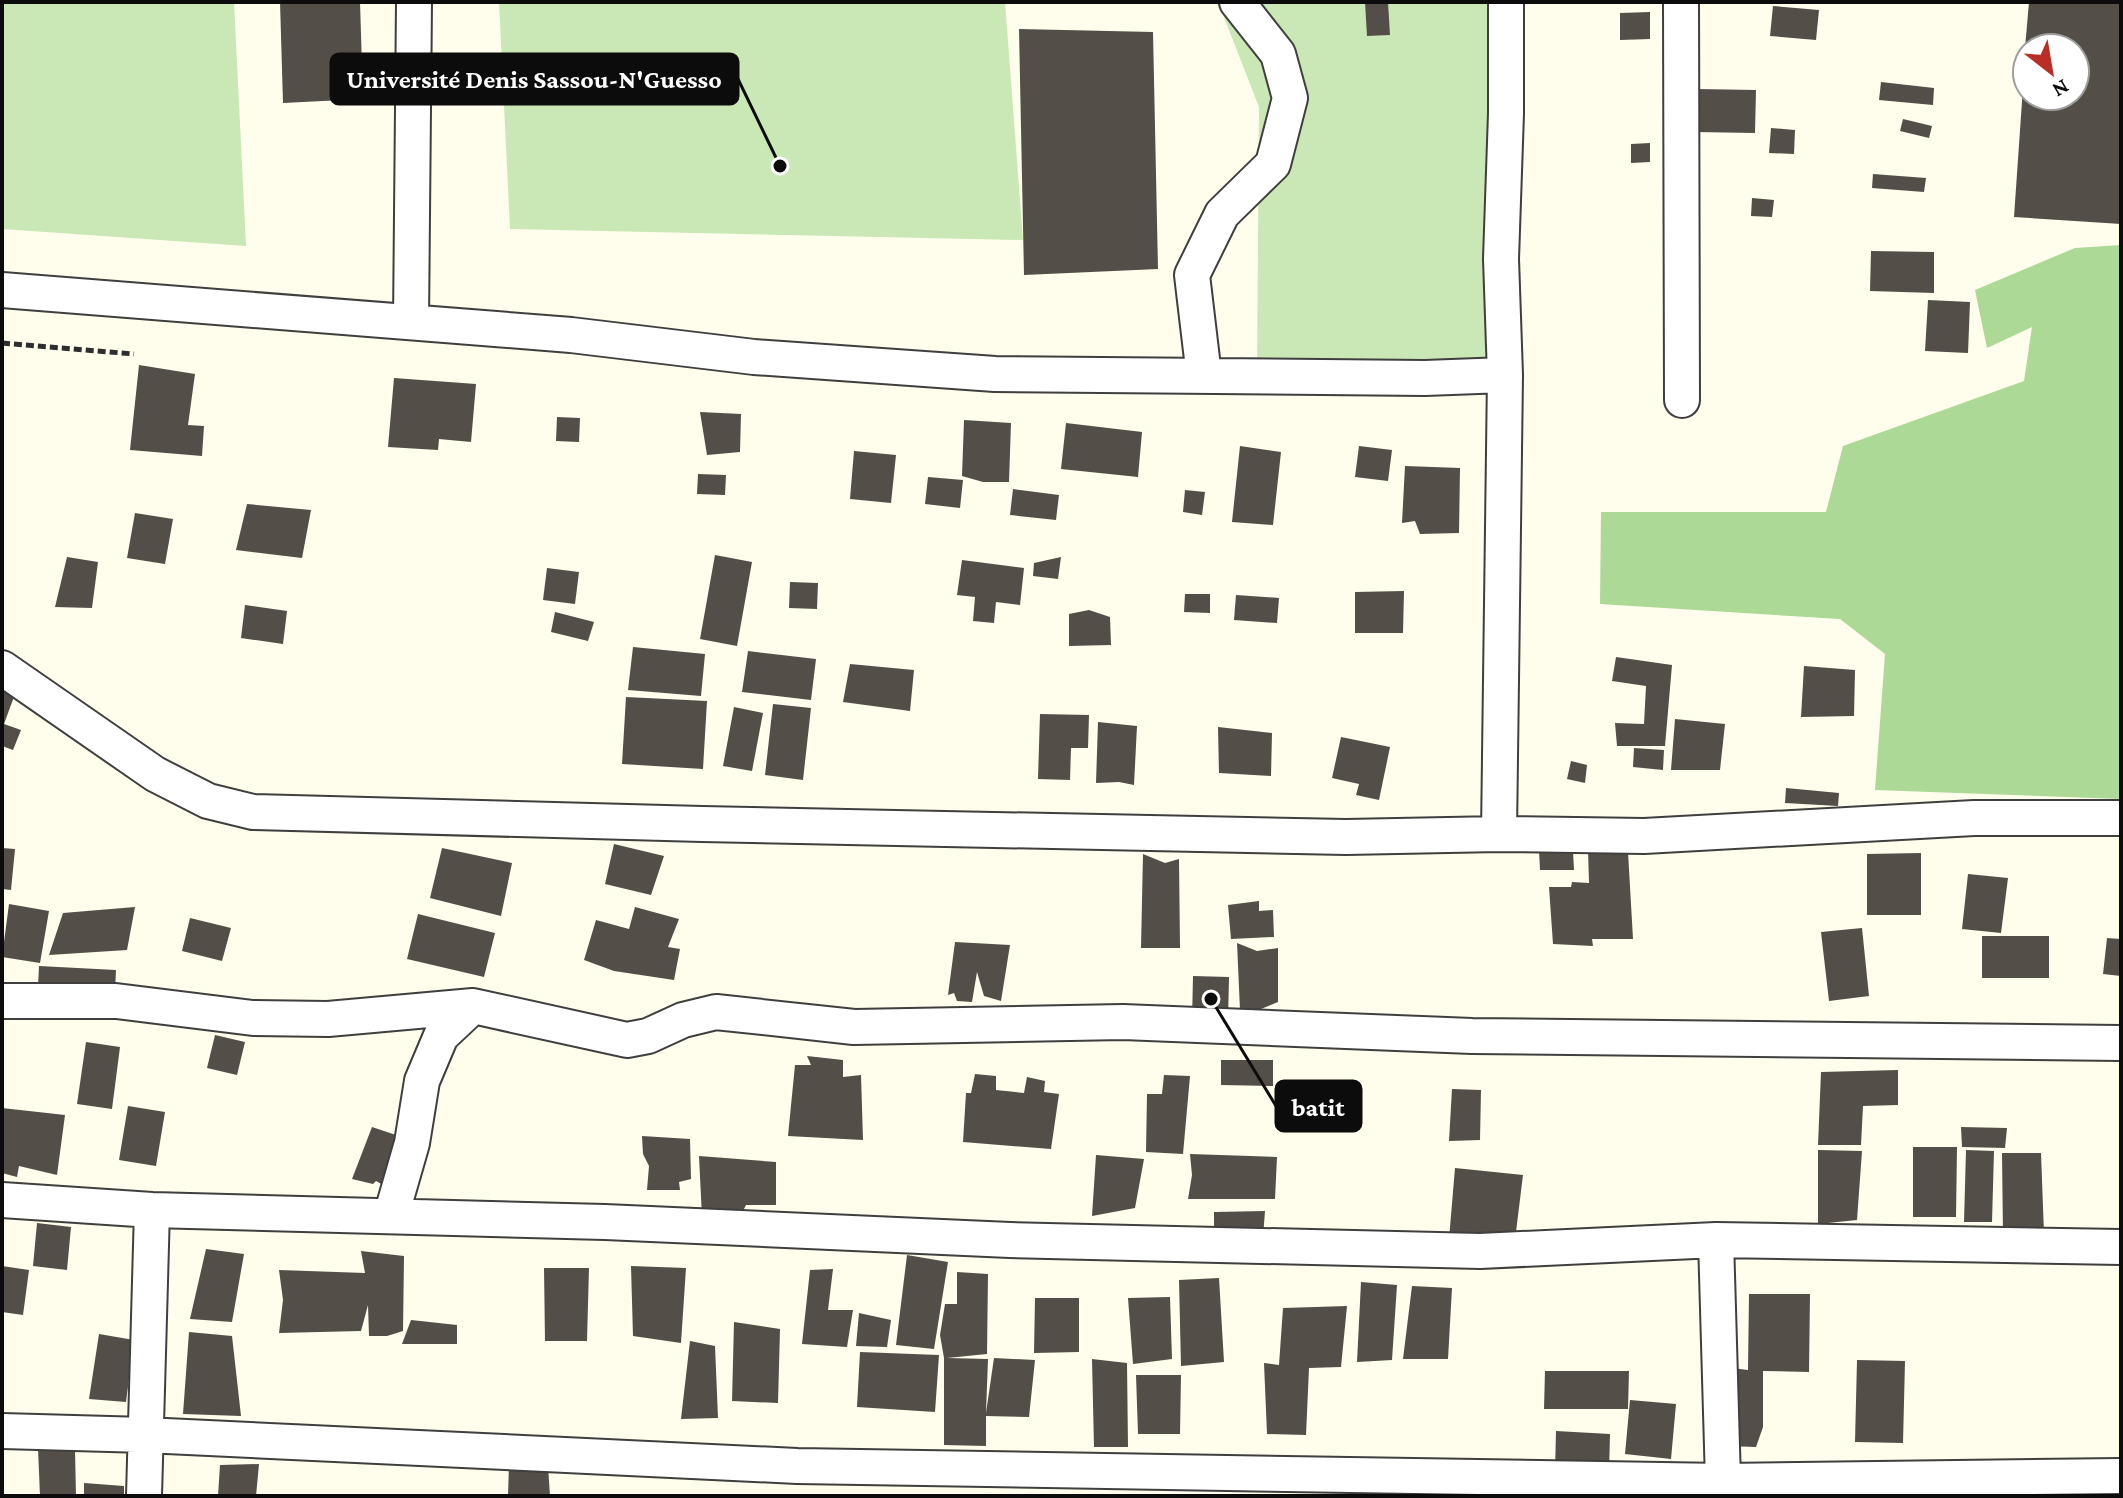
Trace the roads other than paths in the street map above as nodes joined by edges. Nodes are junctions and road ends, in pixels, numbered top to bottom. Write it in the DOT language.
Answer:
graph roads {
  1 [pos="414,2"];
  2 [pos="1237,2"];
  3 [pos="1506,2"];
  4 [pos="1681,2"];
  5 [pos="2,290"];
  6 [pos="411,322"];
  7 [pos="1505,375"];
  8 [pos="1204,376"];
  9 [pos="1682,400"];
  10 [pos="2,668"];
  11 [pos="2121,818"];
  12 [pos="1499,834"];
  13 [pos="2,1001"];
  14 [pos="473,1006"];
  15 [pos="2121,1043"];
  16 [pos="2,1200"];
  17 [pos="152,1210"];
  18 [pos="391,1216"];
  19 [pos="1716,1240"];
  20 [pos="2121,1247"];
  21 [pos="2,1431"];
  22 [pos="145,1435"];
  23 [pos="2121,1476"];
  24 [pos="1724,1488"];
  25 [pos="144,1496"];
  1 -- 6 [label="street"];
  2 -- 8 [label="street"];
  3 -- 7 [label="street"];
  4 -- 9 [label="street"];
  5 -- 6 [label="street"];
  6 -- 8 [label="street"];
  7 -- 8 [label="street"];
  7 -- 12 [label="street"];
  10 -- 12 [label="street"];
  11 -- 12 [label="street"];
  13 -- 14 [label="street"];
  14 -- 15 [label="street"];
  14 -- 18 [label="street"];
  16 -- 17 [label="street"];
  17 -- 18 [label="street"];
  17 -- 22 [label="street"];
  18 -- 19 [label="street"];
  19 -- 20 [label="street"];
  19 -- 24 [label="street"];
  21 -- 22 [label="street"];
  22 -- 24 [label="street"];
  22 -- 25 [label="street"];
  23 -- 24 [label="street"];
}
